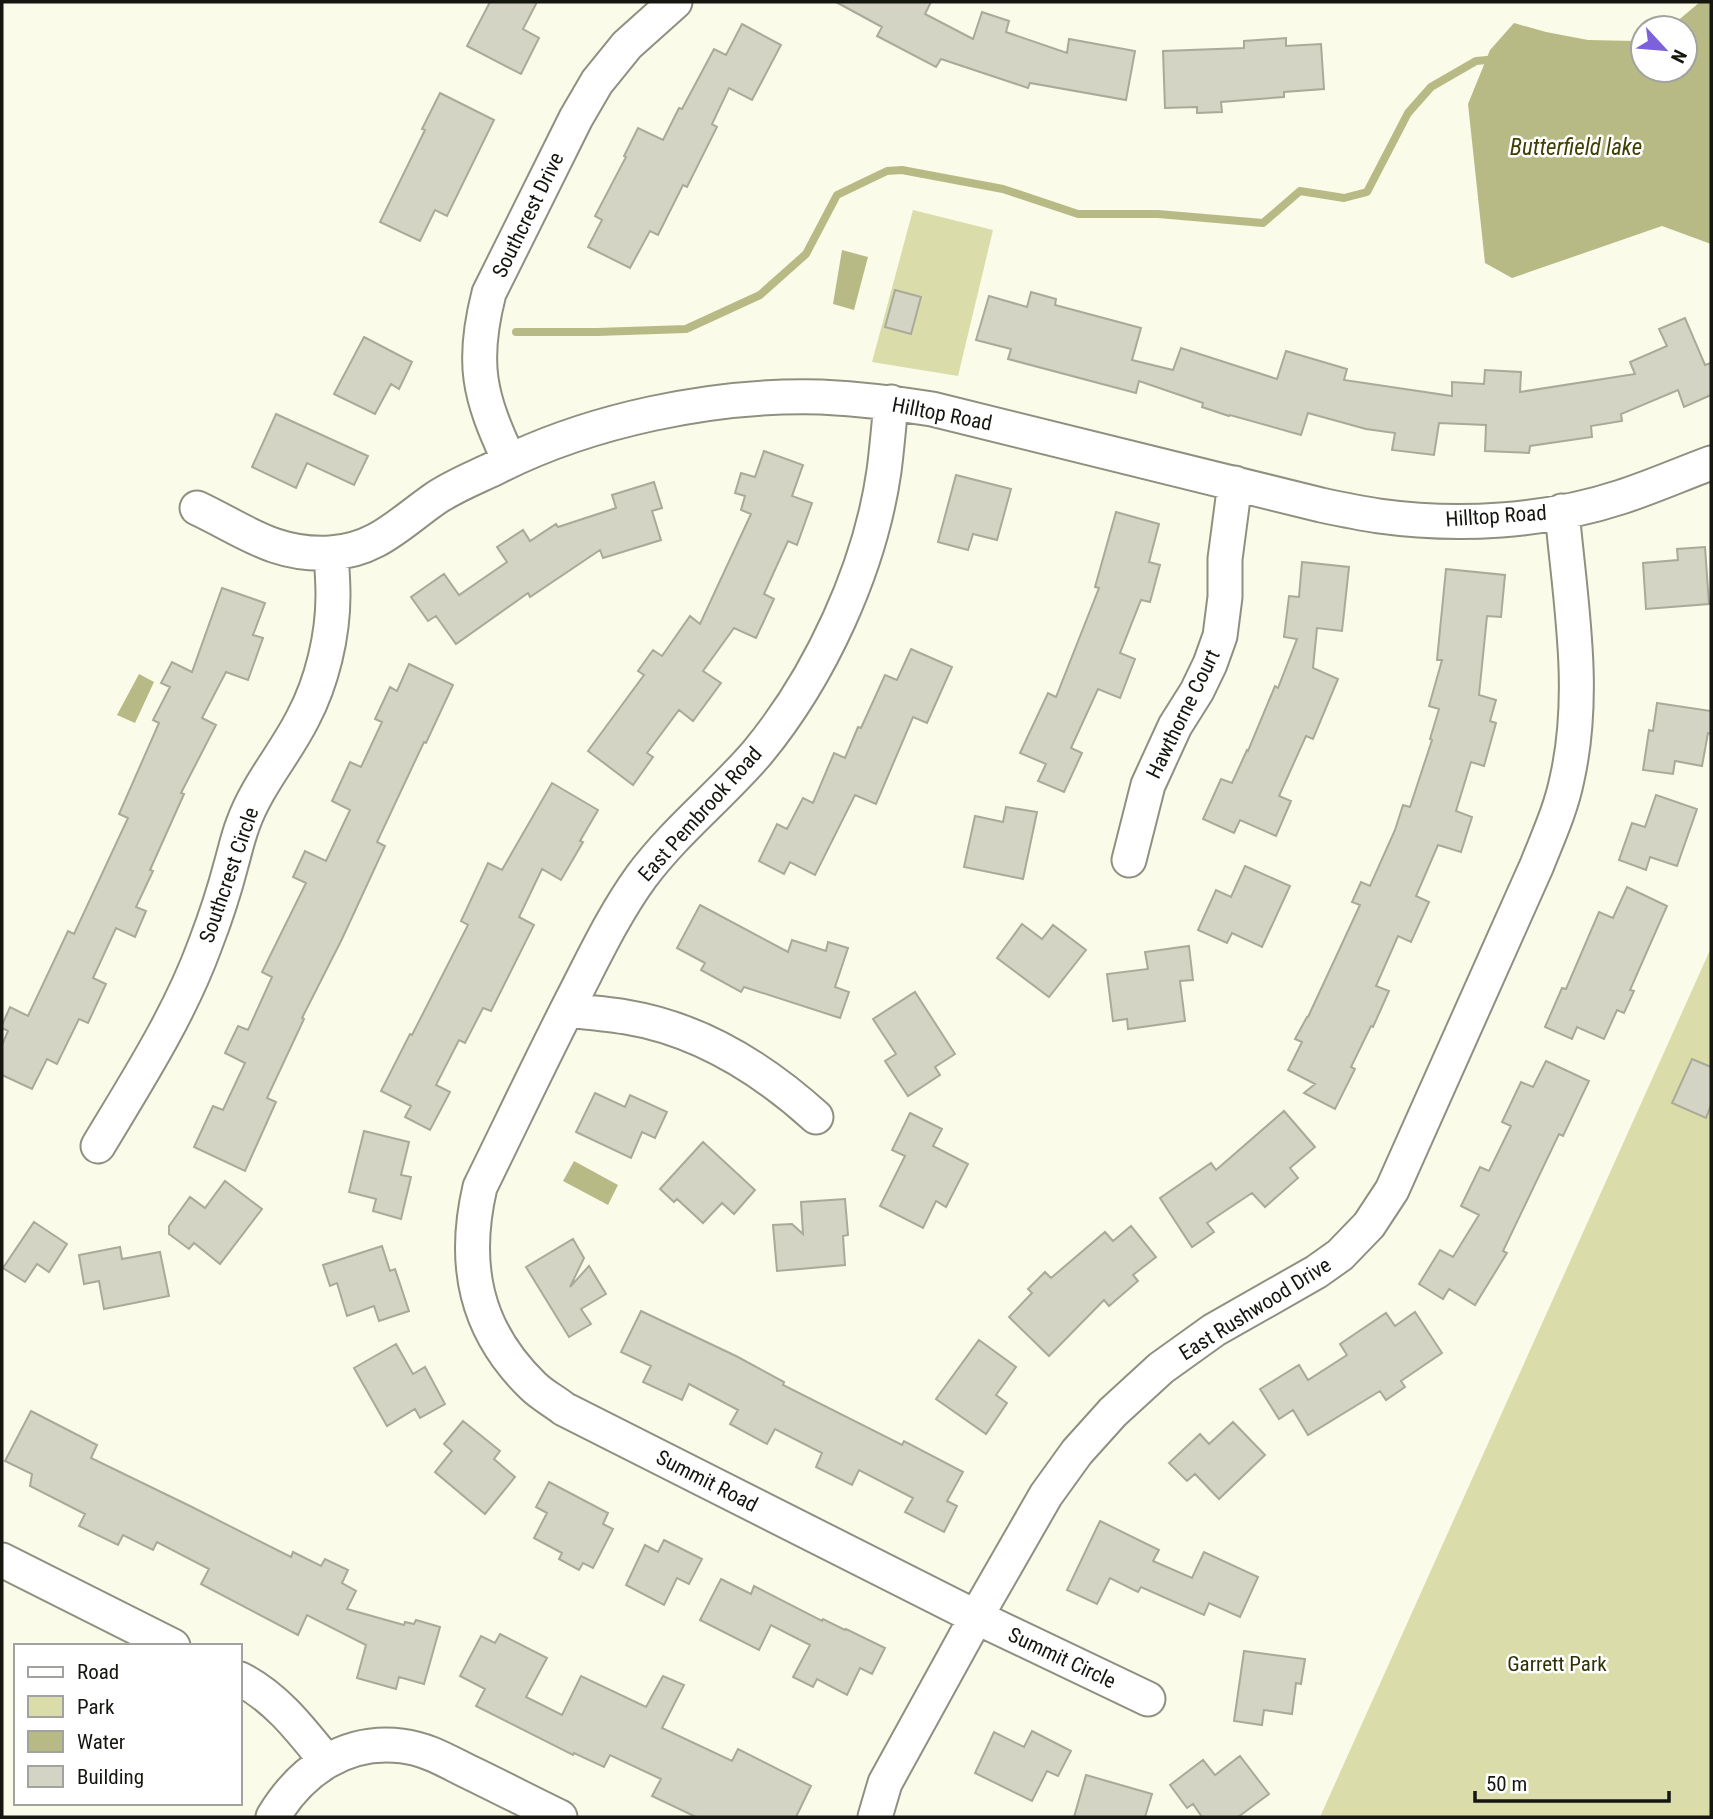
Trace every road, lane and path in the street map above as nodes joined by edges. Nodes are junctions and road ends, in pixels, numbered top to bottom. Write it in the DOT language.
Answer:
graph roads {
  1 [pos="675,2"];
  2 [pos="891,402"];
  3 [pos="509,460"];
  4 [pos="1711,463"];
  5 [pos="1235,483"];
  6 [pos="197,508"];
  7 [pos="1562,511"];
  8 [pos="331,553"];
  9 [pos="1129,860"];
  10 [pos="567,1010"];
  11 [pos="816,1117"];
  12 [pos="98,1146"];
  13 [pos="479,1298"];
  14 [pos="2,1560"];
  15 [pos="976,1618"];
  16 [pos="169,1644"];
  17 [pos="242,1680"];
  18 [pos="1148,1699"];
  19 [pos="326,1761"];
  20 [pos="273,1817"];
  21 [pos="560,1817"];
  22 [pos="874,1817"];
  1 -- 3 [label="street, Southcrest Drive"];
  2 -- 3 [label="street, Hilltop Road"];
  2 -- 5 [label="street, Hilltop Road"];
  2 -- 10 [label="street, East Pembrook Road"];
  3 -- 8 [label="street, Hilltop Road"];
  4 -- 7 [label="street, Hilltop Road"];
  5 -- 7 [label="street, Hilltop Road"];
  5 -- 9 [label="street, Hawthorne Court"];
  6 -- 8 [label="street, Hilltop Road"];
  7 -- 15 [label="street, East Rushwood Drive"];
  8 -- 12 [label="street, Southcrest Circle"];
  10 -- 11 [label="street"];
  10 -- 13 [label="street, East Pembrook Road"];
  13 -- 15 [label="street, Summit Road"];
  14 -- 16 [label="street"];
  15 -- 18 [label="street, Summit Circle"];
  15 -- 22 [label="street, East Rushwood Drive"];
  17 -- 19 [label="street"];
  19 -- 20 [label="street"];
  19 -- 21 [label="street"];
}
